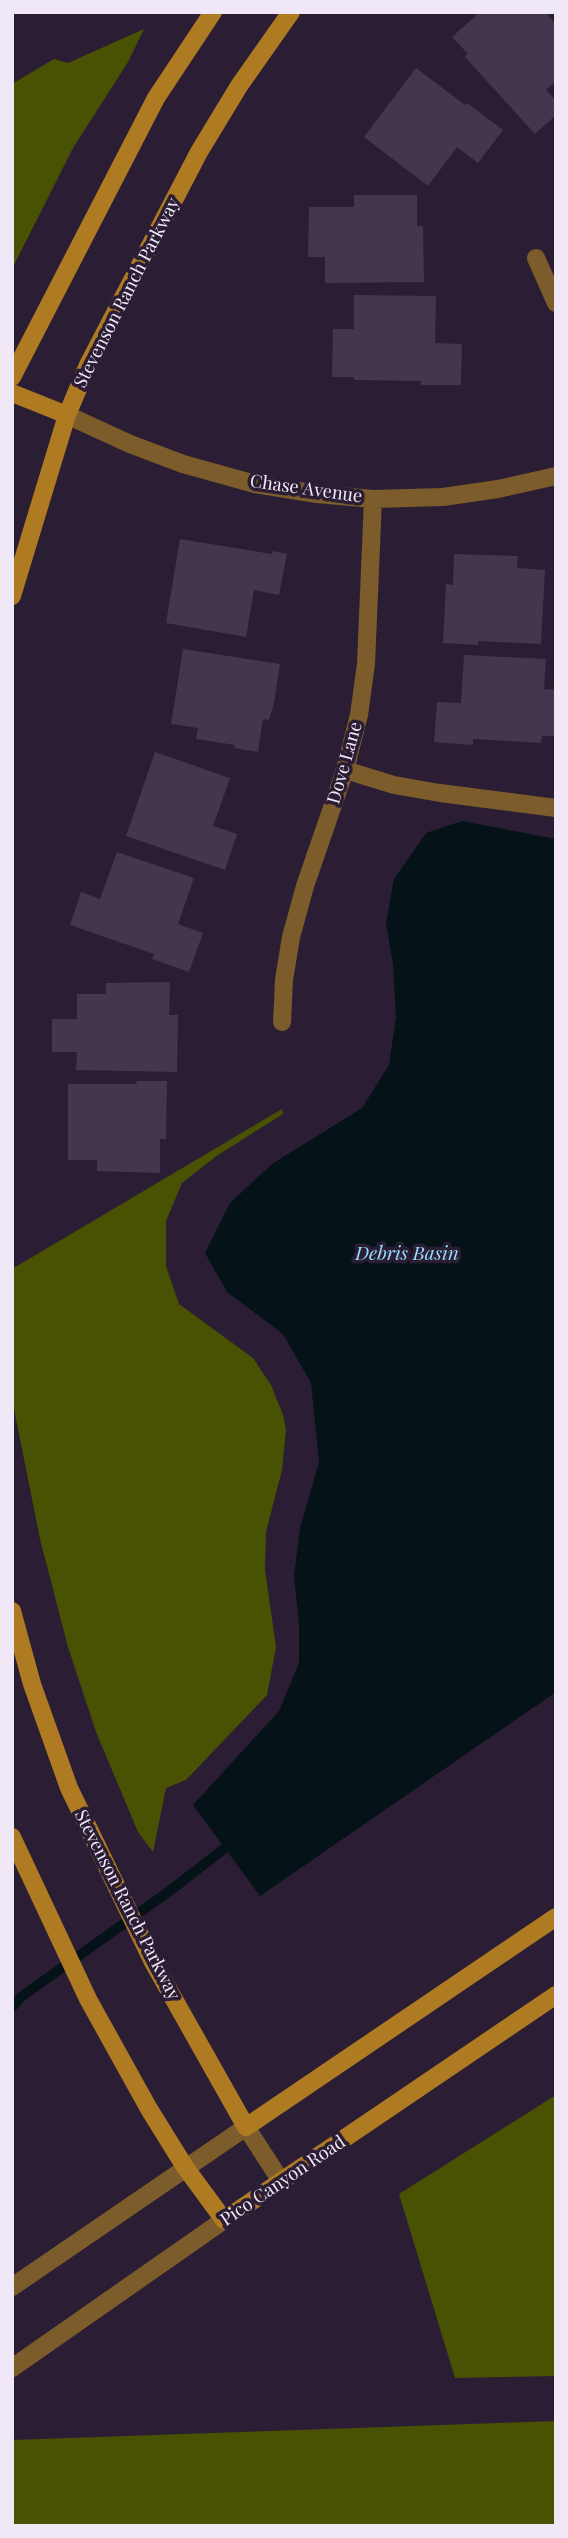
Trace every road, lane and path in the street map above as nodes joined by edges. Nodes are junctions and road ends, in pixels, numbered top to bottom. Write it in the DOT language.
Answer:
graph roads {
  1 [pos="212,12"];
  2 [pos="291,12"];
  3 [pos="536,258"];
  4 [pos="556,303"];
  5 [pos="12,377"];
  6 [pos="12,393"];
  7 [pos="67,415"];
  8 [pos="556,476"];
  9 [pos="373,499"];
  10 [pos="12,596"];
  11 [pos="345,770"];
  12 [pos="556,808"];
  13 [pos="282,1022"];
  14 [pos="12,1611"];
  15 [pos="12,1837"];
  16 [pos="556,1917"];
  17 [pos="556,1995"];
  18 [pos="246,2127"];
  19 [pos="185,2167"];
  20 [pos="281,2181"];
  21 [pos="223,2220"];
  22 [pos="12,2287"];
  23 [pos="12,2368"];
  1 -- 5 [label="main road"];
  2 -- 7 [label="main road, Stevenson Ranch Parkway"];
  3 -- 4 [label="street"];
  6 -- 7 [label="main road"];
  7 -- 9 [label="street, Chase Avenue"];
  7 -- 10 [label="main road, Stevenson Ranch Parkway"];
  8 -- 9 [label="street, Chase Avenue"];
  9 -- 11 [label="street, Dove Lane"];
  11 -- 12 [label="street"];
  11 -- 13 [label="street, Dove Lane"];
  14 -- 18 [label="main road, Stevenson Ranch Parkway"];
  15 -- 19 [label="main road"];
  16 -- 18 [label="main road"];
  17 -- 20 [label="main road, Pico Canyon Road"];
  18 -- 19 [label="street"];
  18 -- 20 [label="street, Stevenson Ranch Parkway"];
  19 -- 21 [label="main road"];
  19 -- 22 [label="street"];
  20 -- 21 [label="main road, Pico Canyon Road"];
  21 -- 23 [label="street, Pico Canyon Road"];
}
